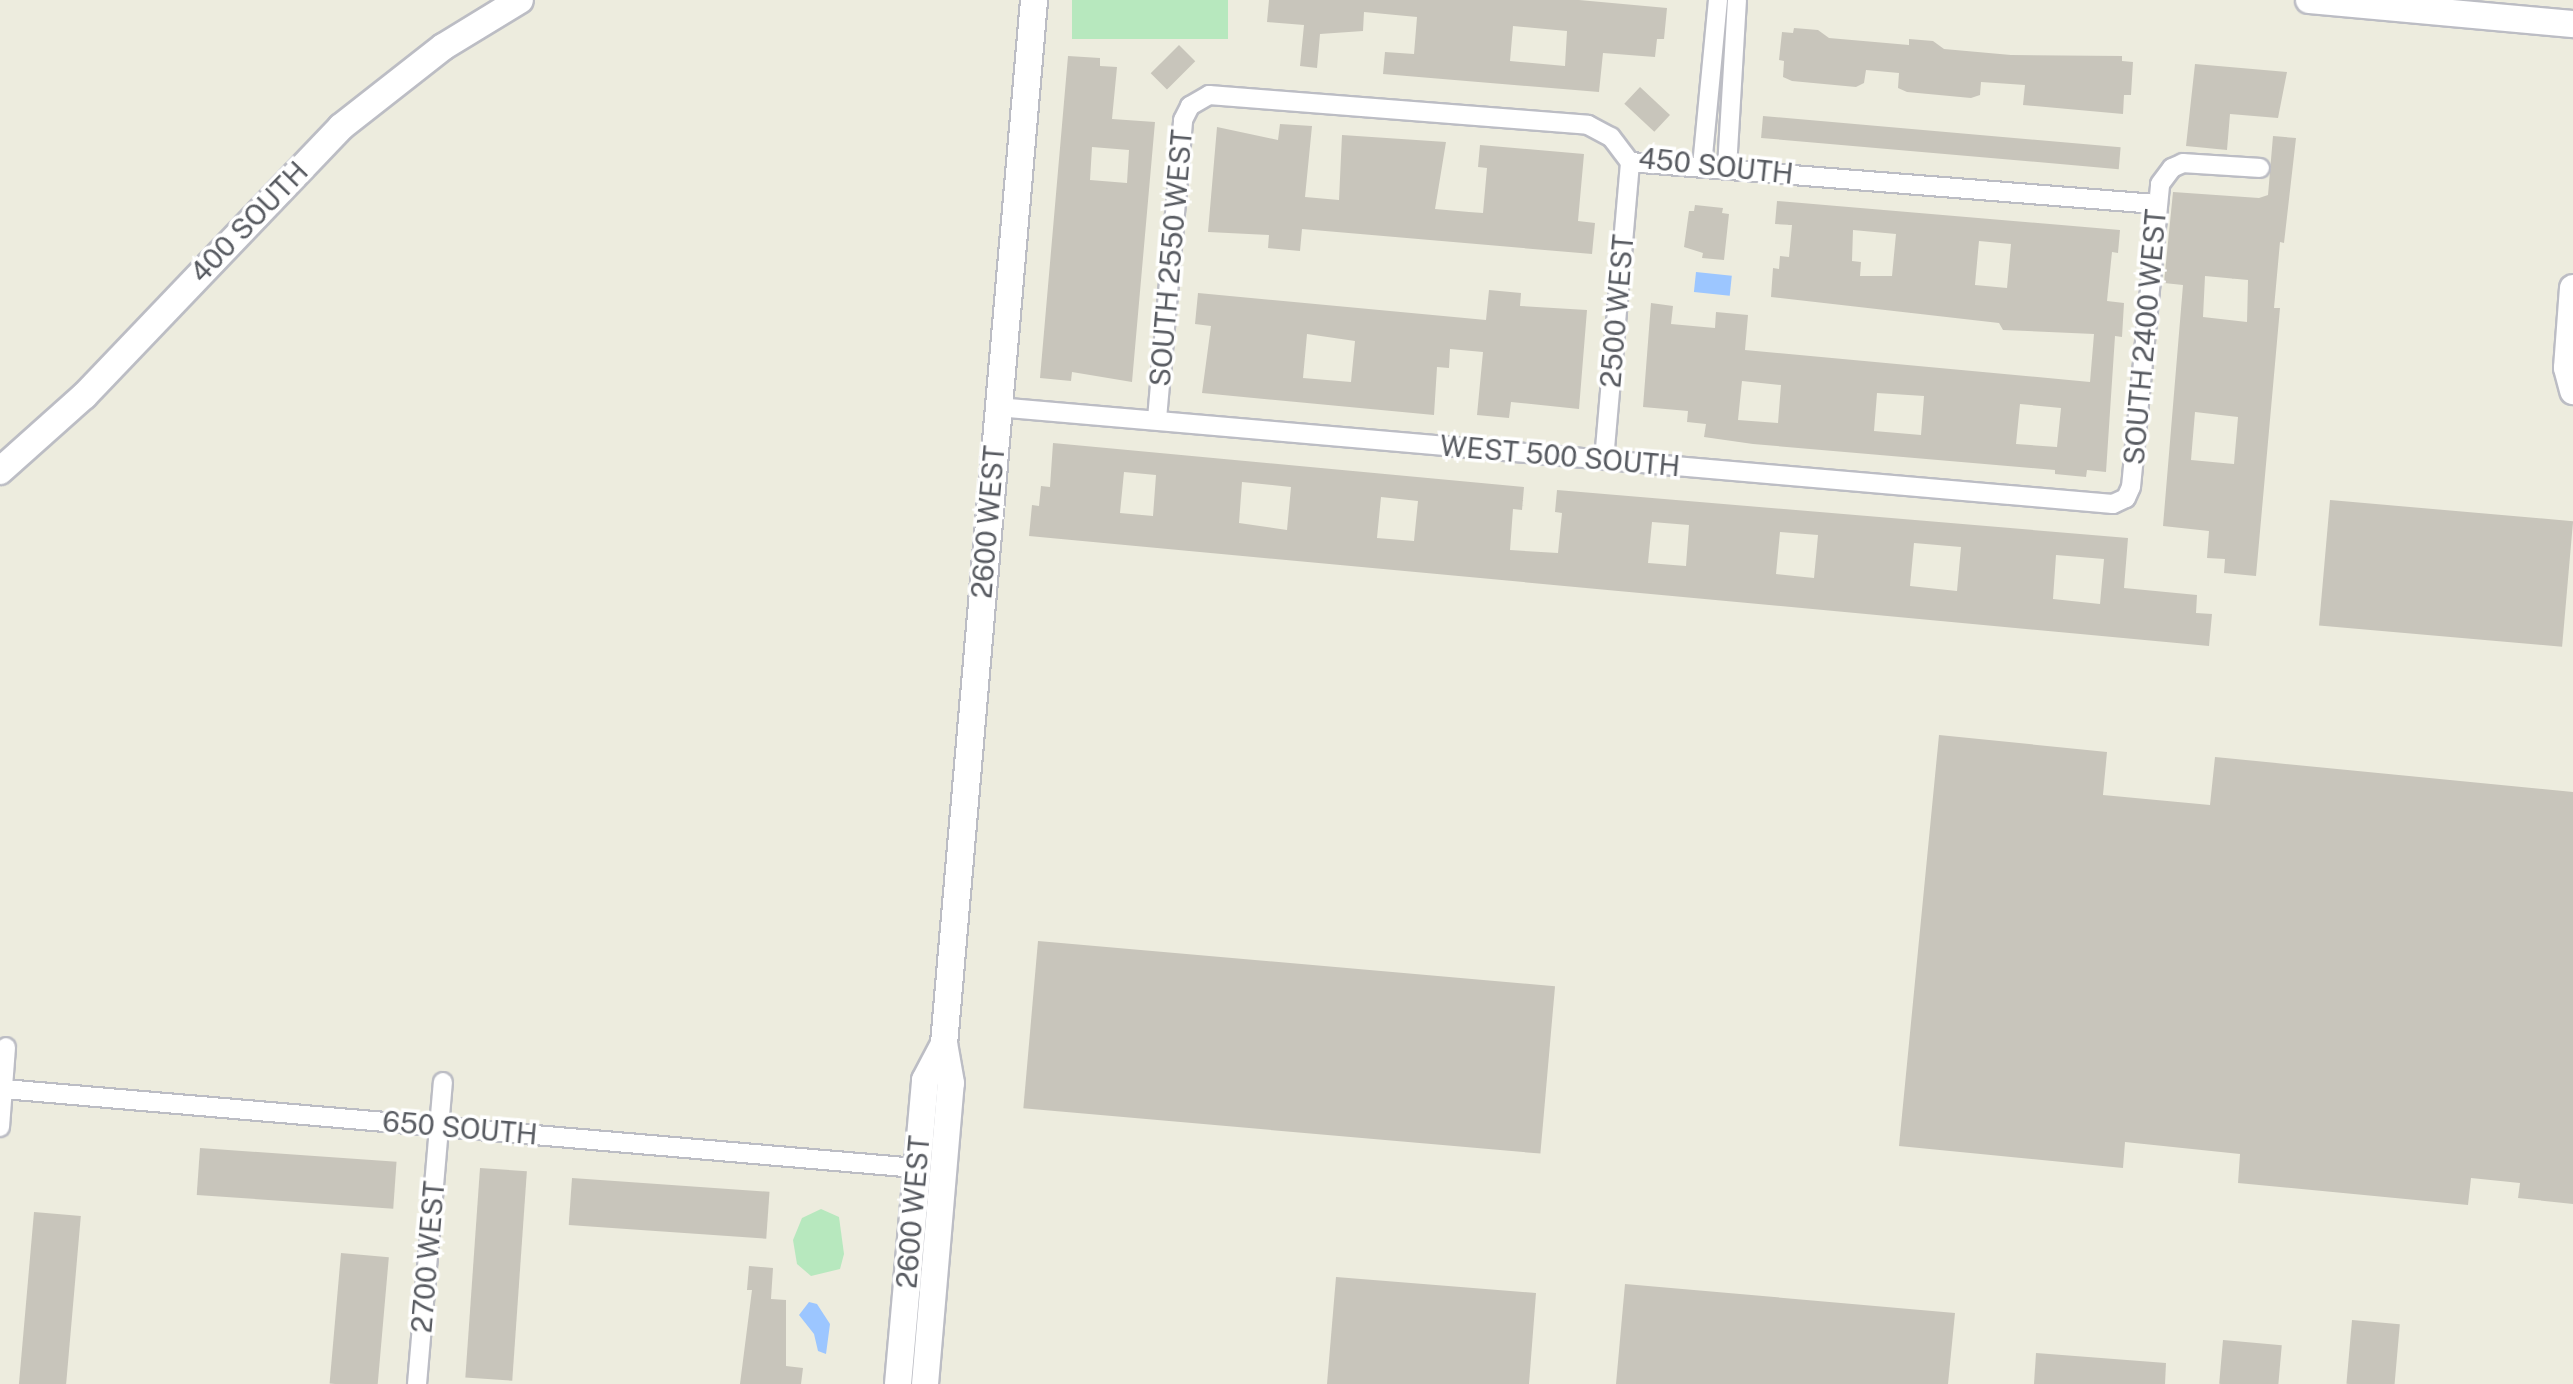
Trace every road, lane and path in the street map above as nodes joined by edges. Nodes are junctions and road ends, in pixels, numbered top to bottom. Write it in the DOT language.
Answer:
graph roads {
  1 [pos="520,0"];
  2 [pos="1034,0"];
  3 [pos="1718,0"];
  4 [pos="1737,0"];
  5 [pos="2309,0"];
  6 [pos="2573,24"];
  7 [pos="1195,101"];
  8 [pos="1630,162"];
  9 [pos="1702,166"];
  10 [pos="1727,168"];
  11 [pos="2260,168"];
  12 [pos="2155,204"];
  13 [pos="2573,288"];
  14 [pos="2573,391"];
  15 [pos="997,407"];
  16 [pos="1157,419"];
  17 [pos="1604,460"];
  18 [pos="0,471"];
  19 [pos="2123,501"];
  20 [pos="944,1044"];
  21 [pos="6,1047"];
  22 [pos="443,1082"];
  23 [pos="4,1089"];
  24 [pos="0,1127"];
  25 [pos="438,1127"];
  26 [pos="917,1168"];
  27 [pos="417,1384"];
  28 [pos="898,1384"];
  29 [pos="925,1384"];
  1 -- 18 [label="street, 400 SOUTH"];
  2 -- 15 [label="street, 2600 WEST"];
  3 -- 9 [label="street"];
  4 -- 10 [label="street"];
  5 -- 6 [label="street"];
  7 -- 8 [label="street, 450 SOUTH"];
  7 -- 16 [label="street, SOUTH 2550 WEST"];
  8 -- 9 [label="street, 450 SOUTH"];
  8 -- 17 [label="street, 2500 WEST"];
  9 -- 10 [label="street, 450 SOUTH"];
  10 -- 12 [label="street, 450 SOUTH"];
  11 -- 12 [label="street, SOUTH 2400 WEST"];
  12 -- 19 [label="street, SOUTH 2400 WEST"];
  13 -- 14 [label="street"];
  15 -- 16 [label="street, WEST 500 SOUTH"];
  15 -- 20 [label="street, 2600 WEST"];
  16 -- 17 [label="street, WEST 500 SOUTH"];
  17 -- 19 [label="street, WEST 500 SOUTH"];
  20 -- 26 [label="street, 2600 WEST"];
  20 -- 29 [label="street, 2600 WEST"];
  21 -- 23 [label="street"];
  22 -- 25 [label="street, 2700 WEST"];
  23 -- 24 [label="street"];
  23 -- 25 [label="street, 650 SOUTH"];
  25 -- 26 [label="street, 650 SOUTH"];
  25 -- 27 [label="street, 2700 WEST"];
  26 -- 28 [label="street, 2600 WEST"];
}
